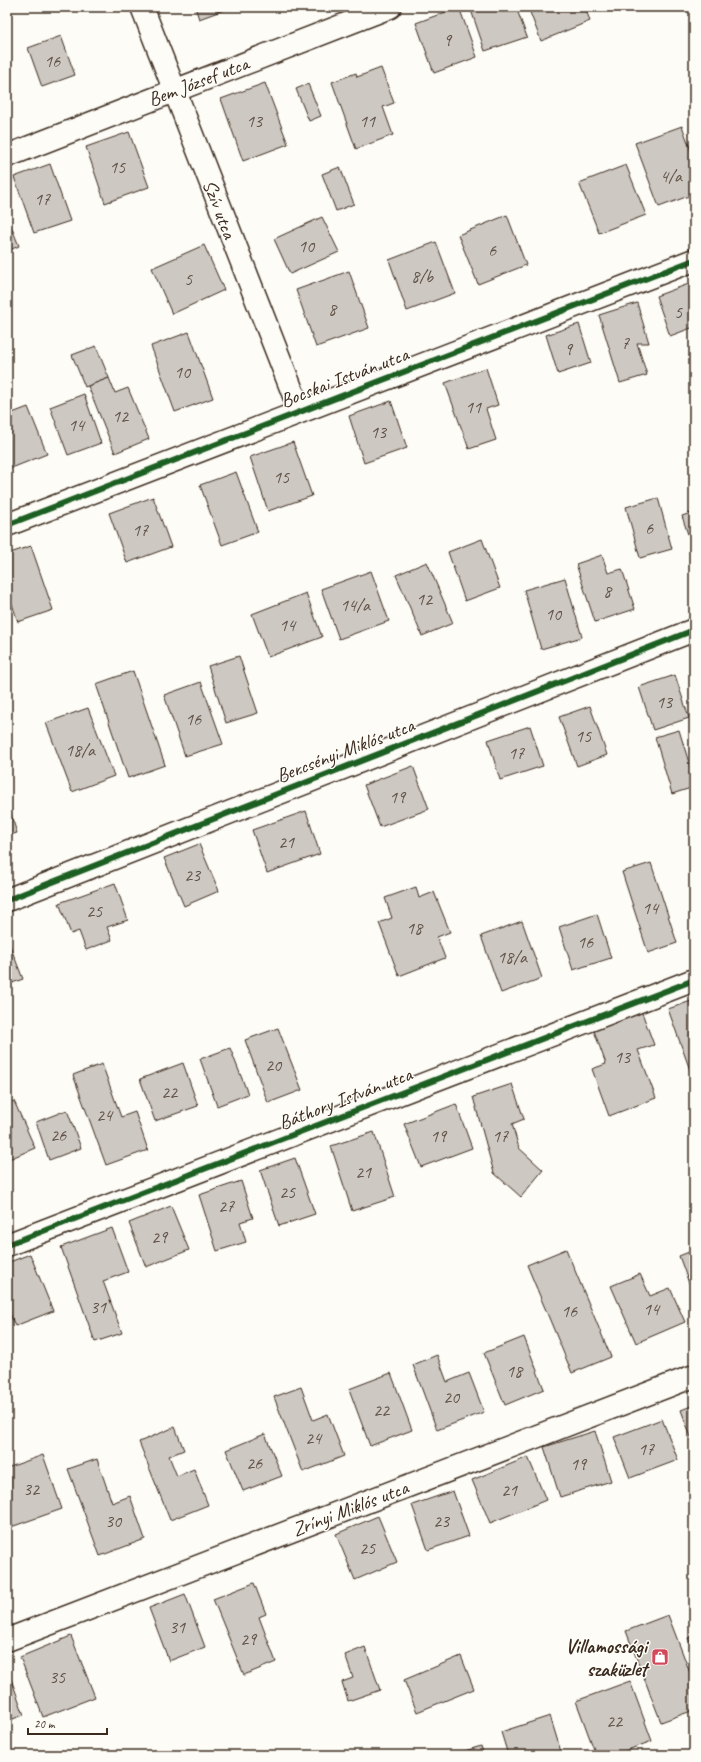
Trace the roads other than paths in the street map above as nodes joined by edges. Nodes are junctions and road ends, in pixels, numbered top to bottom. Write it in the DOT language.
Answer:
graph roads {
  1 [pos="142,7"];
  2 [pos="390,7"];
  3 [pos="174,91"];
  4 [pos="7,156"];
  5 [pos="694,260"];
  6 [pos="300,411"];
  7 [pos="7,525"];
  8 [pos="694,630"];
  9 [pos="7,900"];
  10 [pos="694,980"];
  11 [pos="7,1246"];
  12 [pos="694,1376"];
  13 [pos="7,1640"];
  1 -- 3 [label="street, Szív utca"];
  2 -- 3 [label="street, Bem József utca"];
  3 -- 4 [label="street, Bem József utca"];
  3 -- 6 [label="street, Szív utca"];
  5 -- 6 [label="street, Bocskai István utca"];
  6 -- 7 [label="street, Bocskai István utca"];
  8 -- 9 [label="street, Bercsényi Miklós utca"];
  10 -- 11 [label="street, Báthory István utca"];
  12 -- 13 [label="street, Zrínyi Miklós utca"];
}
